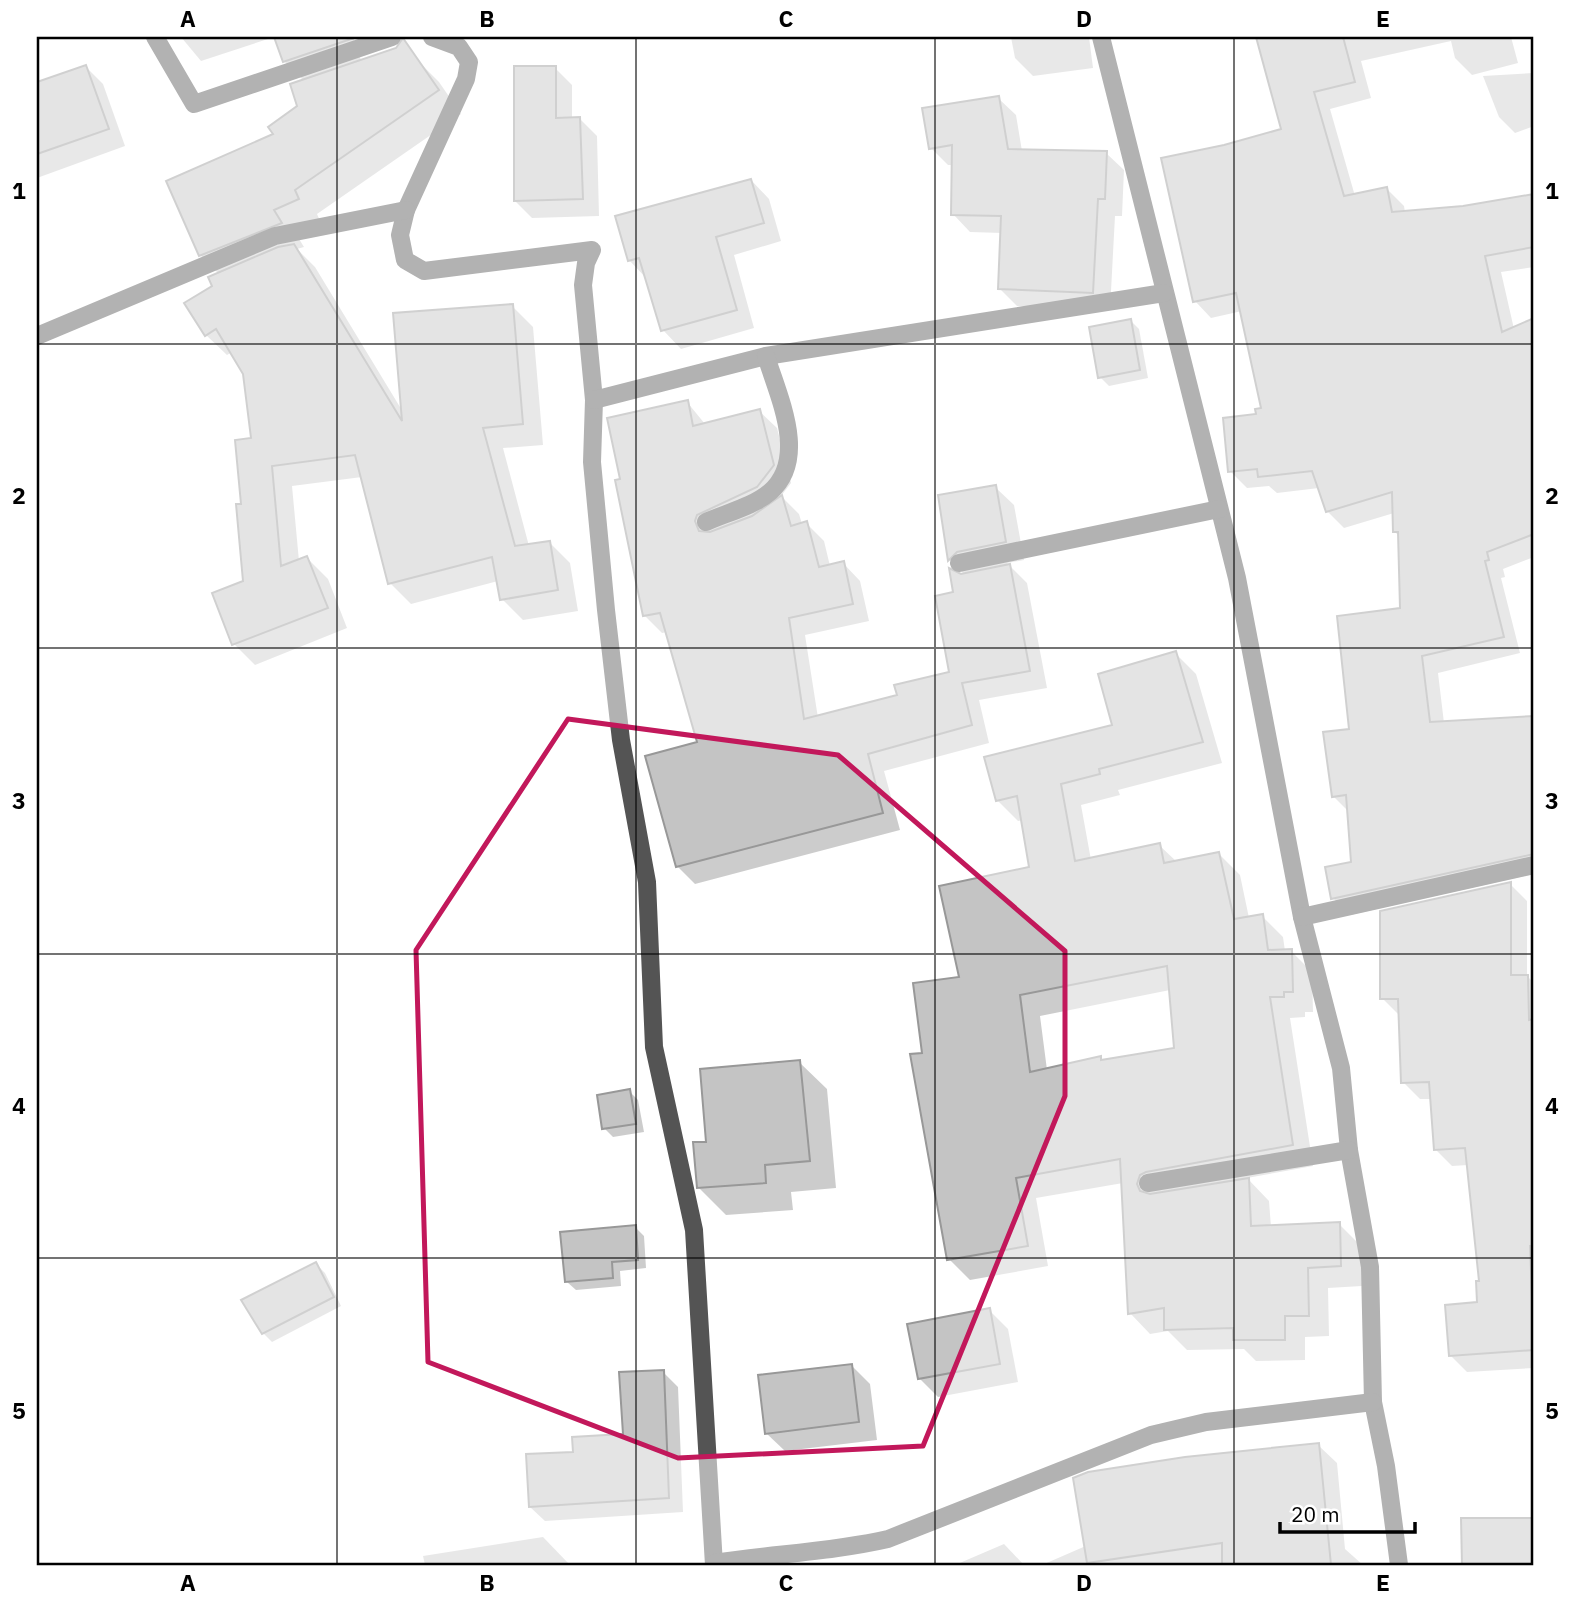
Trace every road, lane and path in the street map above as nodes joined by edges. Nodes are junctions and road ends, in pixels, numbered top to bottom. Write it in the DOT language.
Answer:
graph roads {
  1 [pos="155,37"];
  2 [pos="392,37"];
  3 [pos="432,37"];
  4 [pos="1101,37"];
  5 [pos="406,210"];
  6 [pos="1164,293"];
  7 [pos="37,336"];
  8 [pos="765,356"];
  9 [pos="594,400"];
  10 [pos="1219,509"];
  11 [pos="706,522"];
  12 [pos="959,563"];
  13 [pos="1534,865"];
  14 [pos="1302,917"];
  15 [pos="1349,1150"];
  16 [pos="1148,1183"];
  17 [pos="1373,1402"];
  18 [pos="714,1564"];
  19 [pos="1399,1565"];
  1 -- 2 [label="street"];
  3 -- 5 [label="street"];
  4 -- 6 [label="street"];
  5 -- 7 [label="street"];
  5 -- 9 [label="street"];
  6 -- 8 [label="street"];
  6 -- 10 [label="street"];
  8 -- 9 [label="street"];
  8 -- 11 [label="street"];
  9 -- 18 [label="street"];
  10 -- 12 [label="street"];
  10 -- 14 [label="street"];
  13 -- 14 [label="street"];
  14 -- 15 [label="street"];
  15 -- 16 [label="street"];
  15 -- 17 [label="street"];
  17 -- 18 [label="street"];
  17 -- 19 [label="street"];
}
